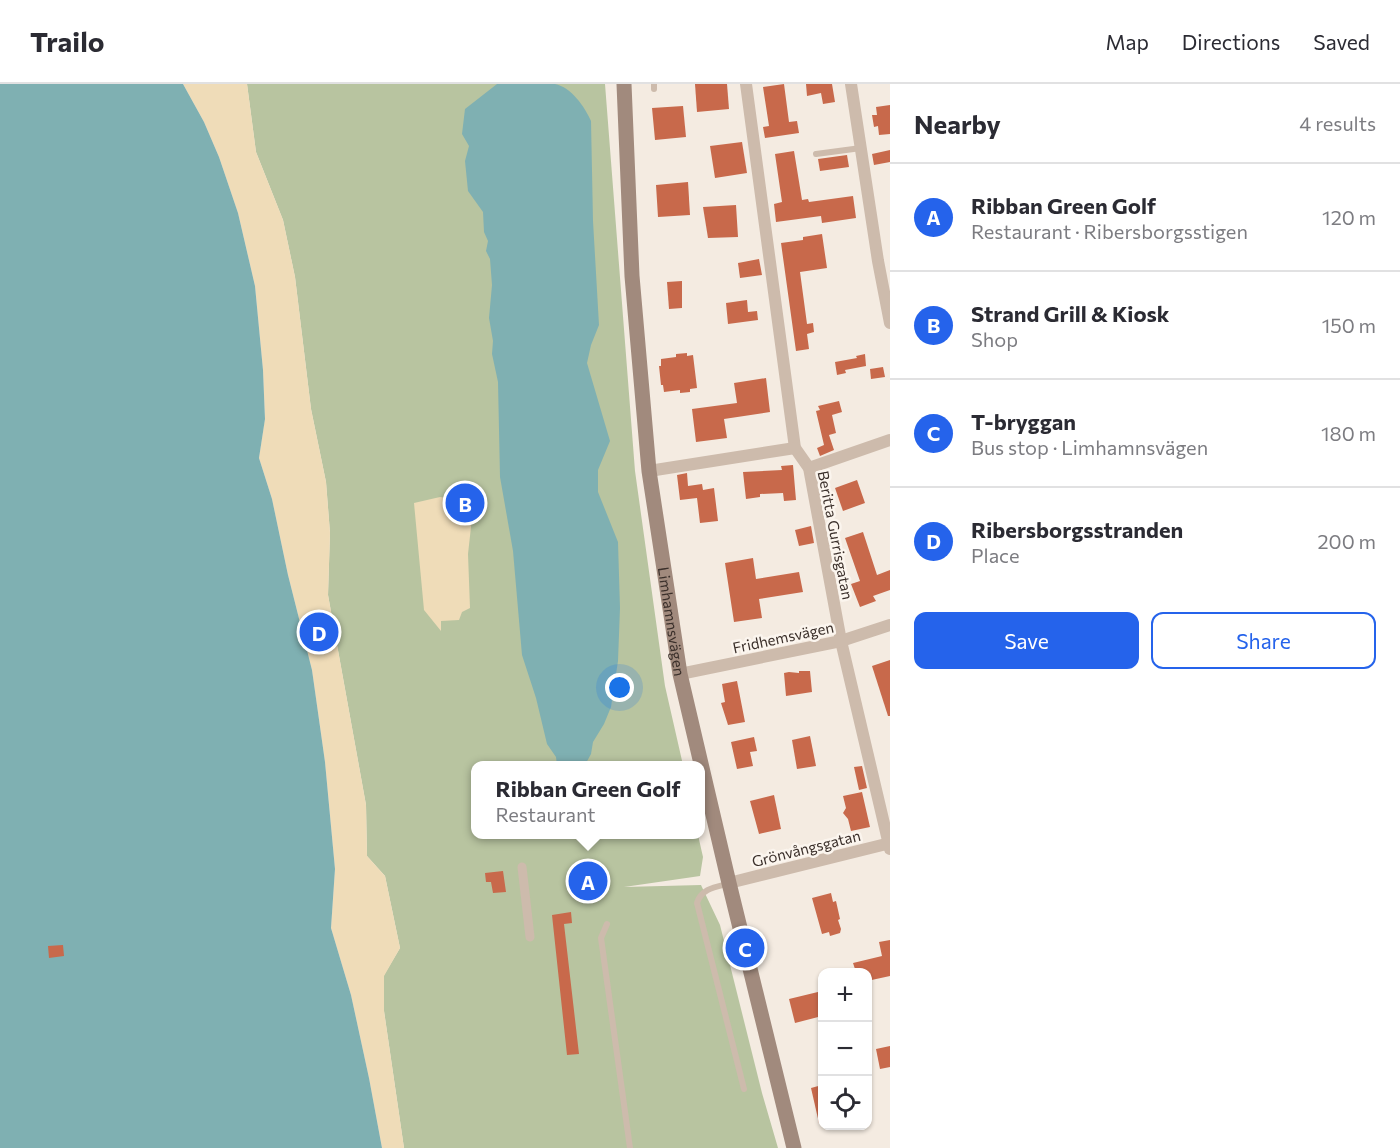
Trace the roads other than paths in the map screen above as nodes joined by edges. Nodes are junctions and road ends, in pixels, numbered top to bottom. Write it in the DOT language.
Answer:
graph roads {
  1 [pos="624,84"];
  2 [pos="746,84"];
  3 [pos="851,84"];
  4 [pos="862,148"];
  5 [pos="816,154"];
  6 [pos="890,323"];
  7 [pos="890,440"];
  8 [pos="795,448"];
  9 [pos="808,468"];
  10 [pos="649,471"];
  11 [pos="890,625"];
  12 [pos="841,641"];
  13 [pos="680,674"];
  14 [pos="700,761"];
  15 [pos="705,781"];
  16 [pos="889,845"];
  17 [pos="522,867"];
  18 [pos="729,883"];
  19 [pos="607,924"];
  20 [pos="530,937"];
  21 [pos="744,1089"];
  22 [pos="630,1148"];
  23 [pos="794,1148"];
  1 -- 10 [label="main road, Limhamnsvägen"];
  2 -- 8 [label="street, Beritta Gurrisgatan"];
  3 -- 4 [label="street"];
  4 -- 5 [label="lane"];
  4 -- 6 [label="street"];
  7 -- 9 [label="street"];
  8 -- 9 [label="street, Beritta Gurrisgatan"];
  8 -- 10 [label="street"];
  9 -- 12 [label="street, Beritta Gurrisgatan"];
  10 -- 13 [label="main road, Limhamnsvägen"];
  11 -- 12 [label="street, Fridhemsvägen"];
  12 -- 13 [label="street, Fridhemsvägen"];
  12 -- 16 [label="street, Beritta Gurrisgatan"];
  13 -- 14 [label="main road, Limhamnsvägen"];
  15 -- 18 [label="main road, Limhamnsvägen"];
  16 -- 18 [label="street, Grönvångsgatan"];
  17 -- 20 [label="street"];
  18 -- 21 [label="lane"];
  18 -- 23 [label="main road, Limhamnsvägen"];
  19 -- 22 [label="lane"];
}
